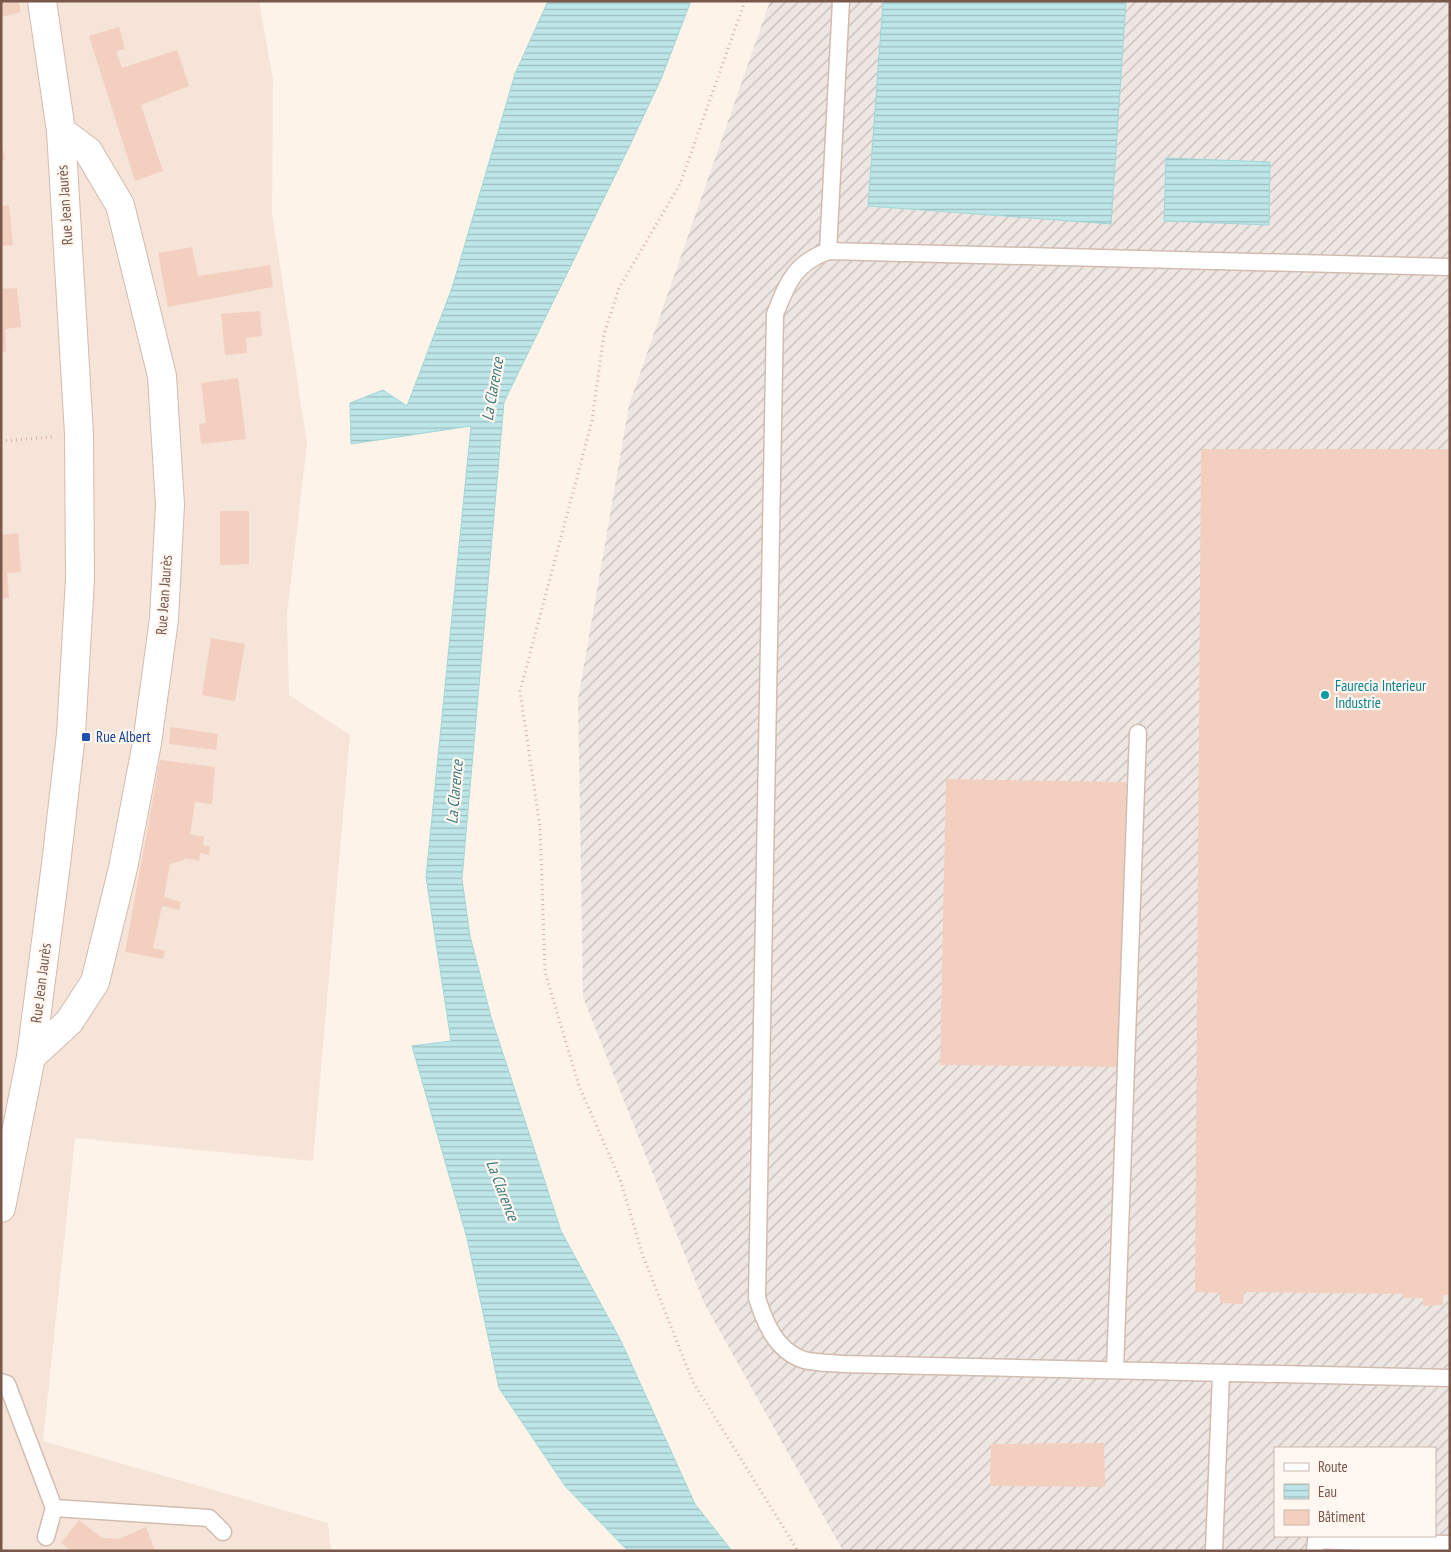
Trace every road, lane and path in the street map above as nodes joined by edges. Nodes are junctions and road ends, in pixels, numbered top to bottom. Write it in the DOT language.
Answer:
graph roads {
  1 [pos="42,1"];
  2 [pos="745,1"];
  3 [pos="841,1"];
  4 [pos="61,130"];
  5 [pos="828,251"];
  6 [pos="1450,267"];
  7 [pos="56,437"];
  8 [pos="1,441"];
  9 [pos="1138,733"];
  10 [pos="31,1057"];
  11 [pos="1,1208"];
  12 [pos="1115,1370"];
  13 [pos="1221,1374"];
  14 [pos="1450,1378"];
  15 [pos="1,1382"];
  16 [pos="54,1508"];
  17 [pos="223,1532"];
  18 [pos="46,1537"];
  19 [pos="1450,1544"];
  20 [pos="1385,1547"];
  21 [pos="798,1551"];
  22 [pos="1214,1551"];
  23 [pos="1315,1551"];
  1 -- 4 [label="main road, Rue Jean Jaurès"];
  2 -- 21 [label="path"];
  3 -- 5 [label="lane"];
  4 -- 10 [label="main road, Rue Jean Jaurès"];
  4 -- 10 [label="main road, Rue Jean Jaurès"];
  5 -- 6 [label="lane"];
  5 -- 12 [label="lane"];
  7 -- 8 [label="path"];
  9 -- 12 [label="lane"];
  10 -- 11 [label="main road, Rue Jean Jaurès"];
  12 -- 13 [label="lane"];
  13 -- 14 [label="lane"];
  13 -- 22 [label="lane"];
  15 -- 16 [label="lane"];
  16 -- 17 [label="lane"];
  16 -- 18 [label="lane"];
  19 -- 20 [label="lane"];
  20 -- 23 [label="lane"];
}
